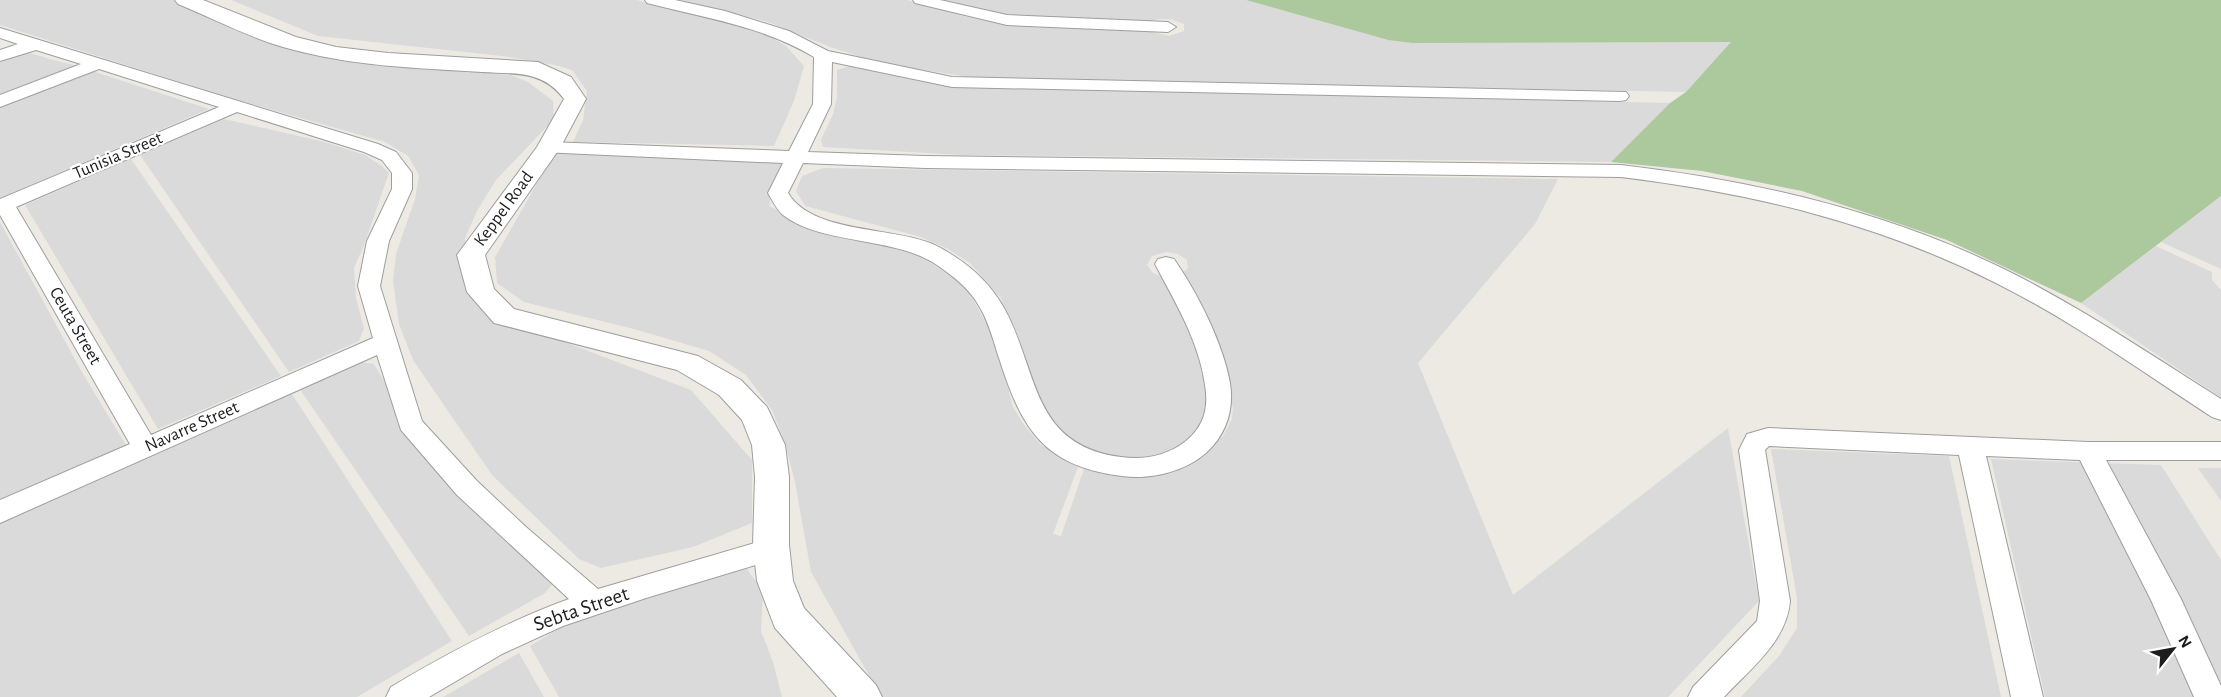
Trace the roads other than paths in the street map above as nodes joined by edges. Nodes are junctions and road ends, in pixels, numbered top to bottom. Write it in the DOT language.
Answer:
graph roads {
  1 [pos="185,0"];
  2 [pos="653,0"];
  3 [pos="921,0"];
  4 [pos="1168,27"];
  5 [pos="0,33"];
  6 [pos="35,44"];
  7 [pos="824,55"];
  8 [pos="0,56"];
  9 [pos="99,63"];
  10 [pos="1620,96"];
  11 [pos="0,101"];
  12 [pos="236,106"];
  13 [pos="548,148"];
  14 [pos="796,155"];
  15 [pos="2,205"];
  16 [pos="1166,264"];
  17 [pos="385,342"];
  18 [pos="2221,411"];
  19 [pos="1970,445"];
  20 [pos="146,448"];
  21 [pos="2088,451"];
  22 [pos="2221,451"];
  23 [pos="0,512"];
  24 [pos="772,549"];
  25 [pos="594,603"];
  26 [pos="402,697"];
  27 [pos="862,697"];
  28 [pos="1704,697"];
  29 [pos="2027,697"];
  30 [pos="2210,697"];
  1 -- 13 [label="street, Keppel Road"];
  2 -- 7 [label="street"];
  3 -- 4 [label="street"];
  5 -- 6 [label="street"];
  6 -- 8 [label="street"];
  6 -- 9 [label="street"];
  7 -- 10 [label="street"];
  7 -- 14 [label="street"];
  9 -- 11 [label="street"];
  9 -- 12 [label="street"];
  12 -- 15 [label="street, Tunisia Street"];
  12 -- 17 [label="street"];
  13 -- 14 [label="street"];
  13 -- 24 [label="street, Keppel Road"];
  14 -- 16 [label="street"];
  14 -- 18 [label="street"];
  15 -- 20 [label="street, Ceuta Street"];
  17 -- 20 [label="street, Navarre Street"];
  17 -- 25 [label="street"];
  19 -- 21 [label="street"];
  19 -- 28 [label="street"];
  19 -- 29 [label="street"];
  20 -- 23 [label="street, Navarre Street"];
  21 -- 22 [label="street"];
  21 -- 30 [label="street"];
  24 -- 25 [label="street, Sebta Street"];
  24 -- 27 [label="street, Keppel Road"];
  25 -- 26 [label="street, Sebta Street"];
}
